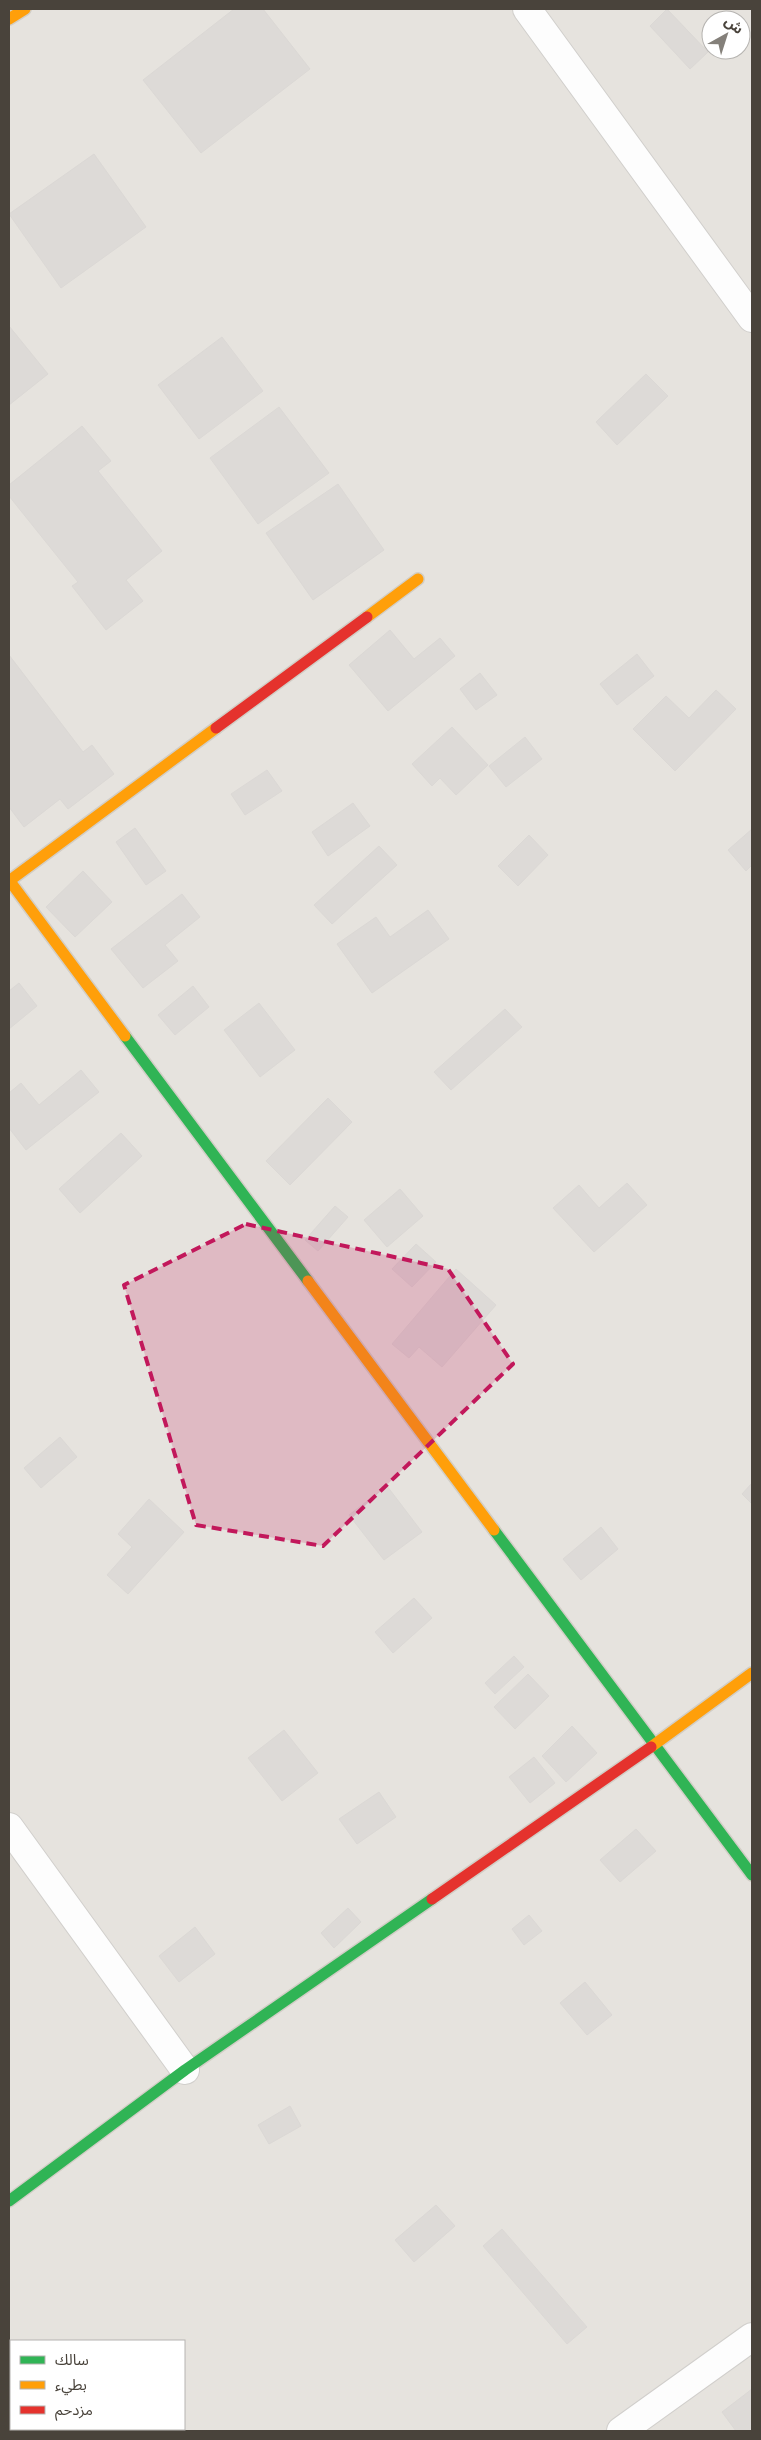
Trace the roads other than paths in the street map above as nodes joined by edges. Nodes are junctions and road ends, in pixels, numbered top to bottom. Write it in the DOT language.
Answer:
graph roads {
  1 [pos="25,9"];
  2 [pos="527,9"];
  3 [pos="9,19"];
  4 [pos="752,318"];
  5 [pos="418,579"];
  6 [pos="9,880"];
  7 [pos="752,1673"];
  8 [pos="654,1745"];
  9 [pos="9,1827"];
  10 [pos="752,1875"];
  11 [pos="185,2070"];
  12 [pos="9,2201"];
  13 [pos="752,2337"];
  14 [pos="621,2431"];
  1 -- 3 [label="street"];
  2 -- 4 [label="street"];
  5 -- 6 [label="street"];
  6 -- 8 [label="street"];
  7 -- 8 [label="street"];
  8 -- 10 [label="street"];
  8 -- 11 [label="street"];
  9 -- 11 [label="street"];
  11 -- 12 [label="street"];
  13 -- 14 [label="street"];
}
